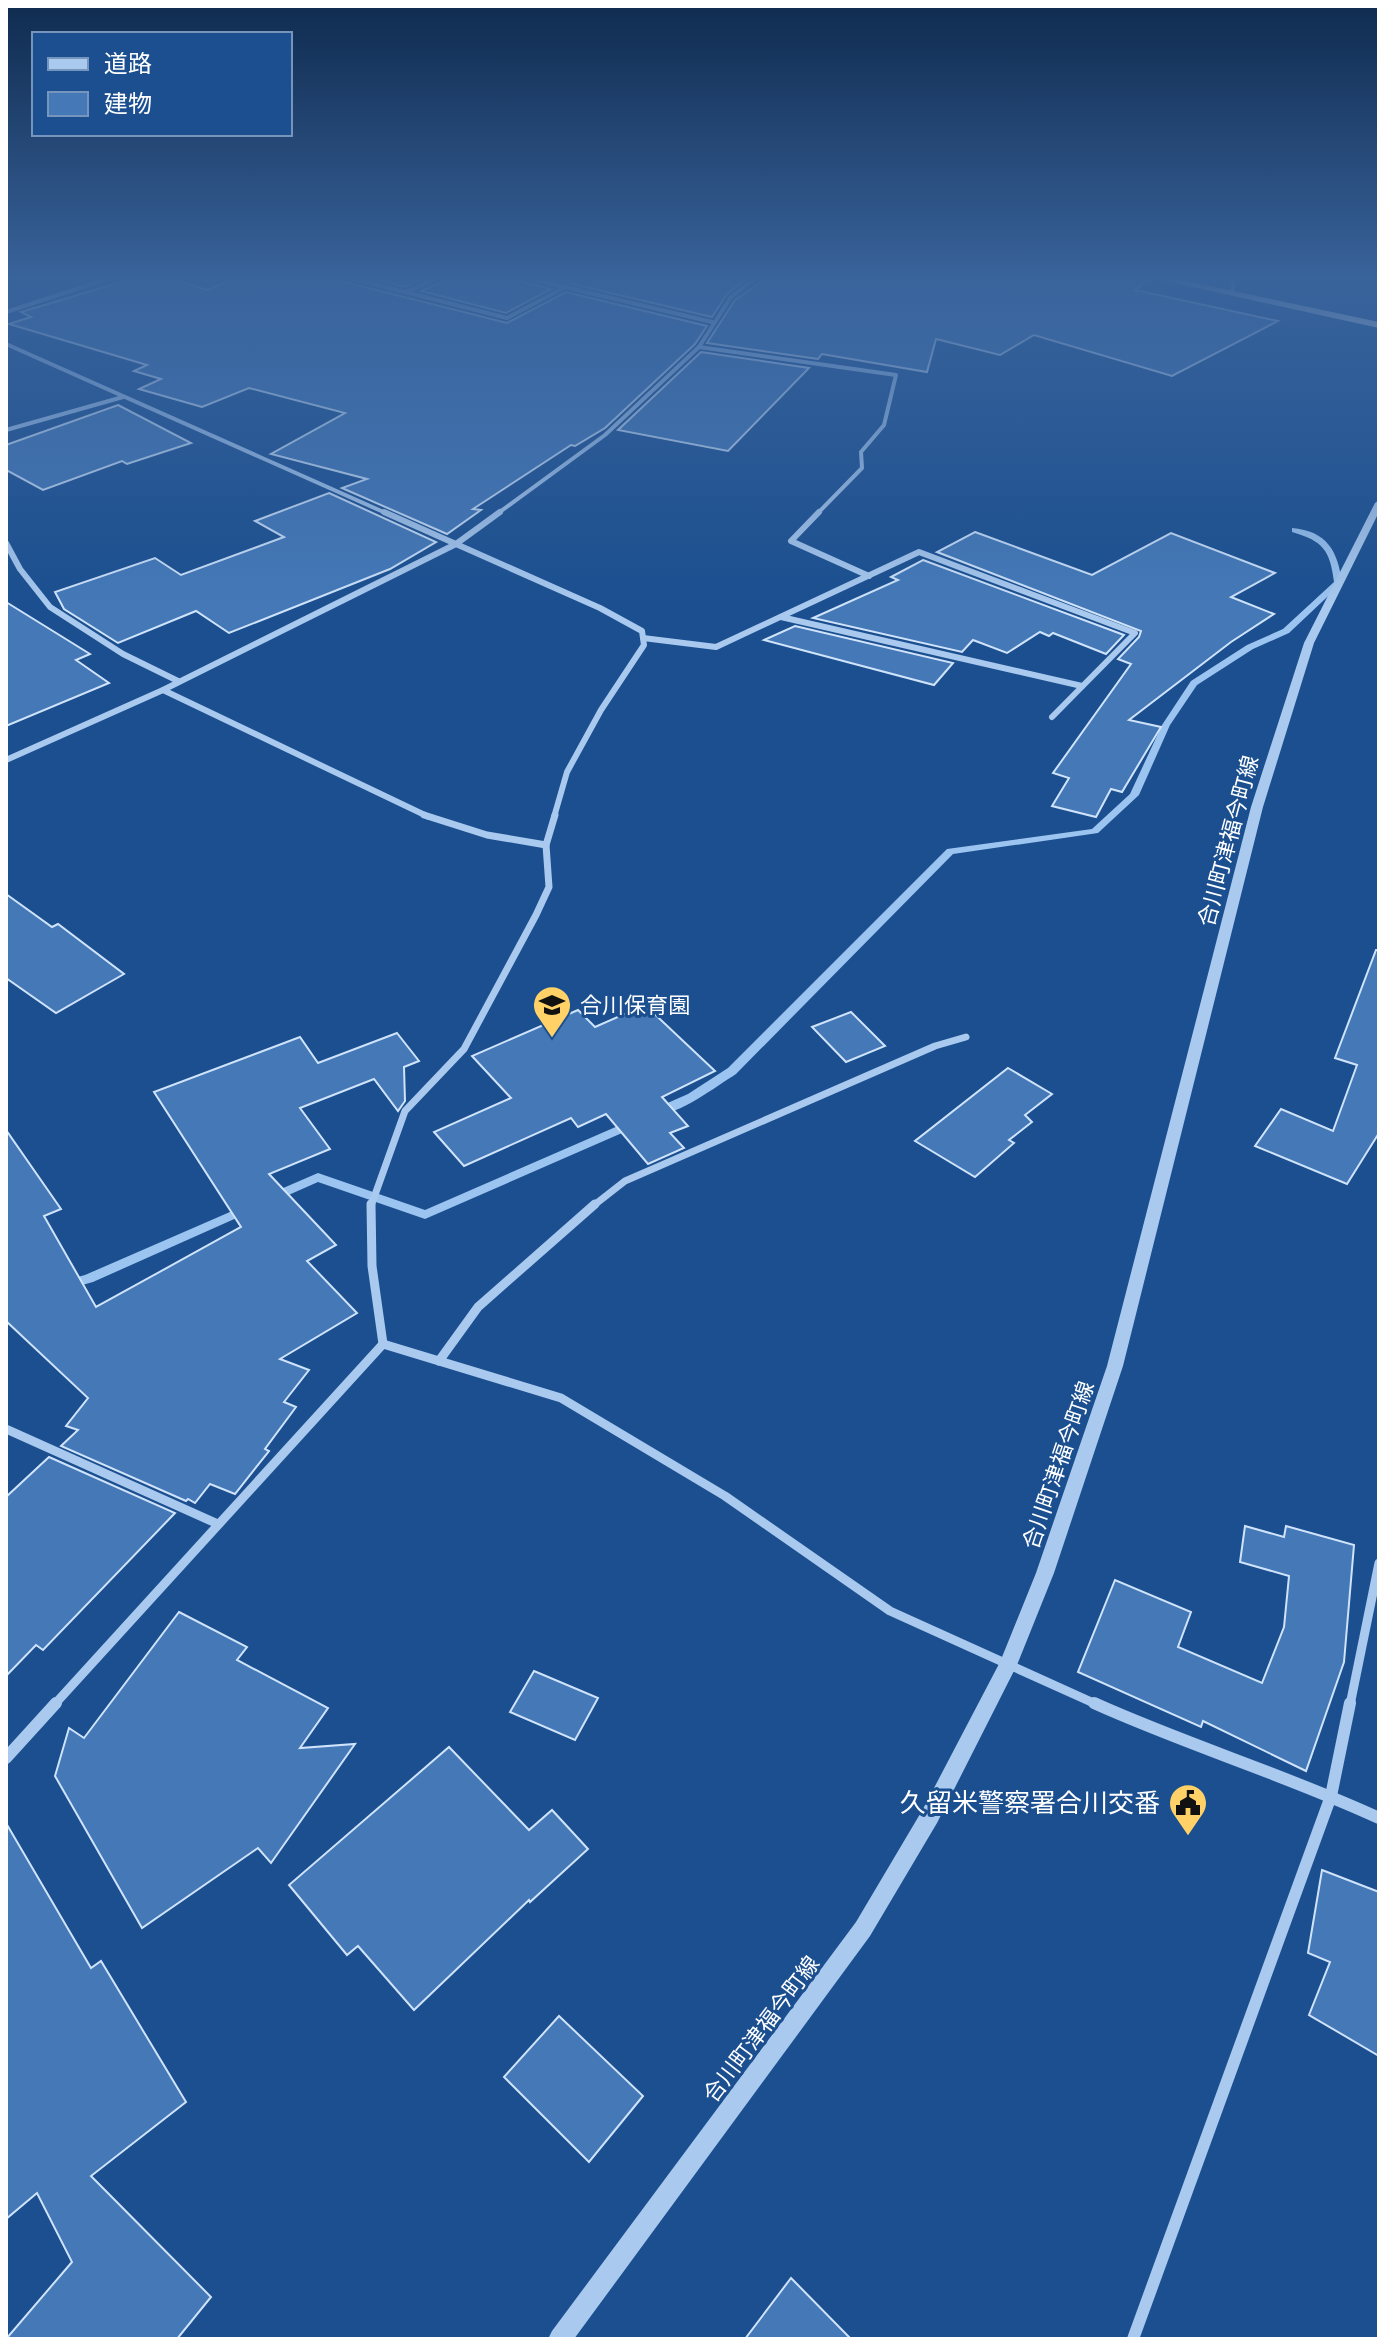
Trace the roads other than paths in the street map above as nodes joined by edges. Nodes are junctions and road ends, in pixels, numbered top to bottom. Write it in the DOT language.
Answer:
graph roads {
  1 [pos="100,386"];
  2 [pos="657,386"];
  3 [pos="893,386"];
  4 [pos="123,397"];
  5 [pos="6,430"];
  6 [pos="1379,503"];
  7 [pos="6,543"];
  8 [pos="456,544"];
  9 [pos="869,576"];
  10 [pos="781,617"];
  11 [pos="643,638"];
  12 [pos="178,681"];
  13 [pos="1082,686"];
  14 [pos="163,690"];
  15 [pos="1052,717"];
  16 [pos="6,760"];
  17 [pos="546,845"];
  18 [pos="966,1037"];
  19 [pos="383,1344"];
  20 [pos="439,1361"];
  21 [pos="6,1429"];
  22 [pos="218,1524"];
  23 [pos="1379,1563"];
  24 [pos="1008,1665"];
  25 [pos="6,1758"];
  26 [pos="1331,1796"];
  27 [pos="1379,1818"];
  28 [pos="560,2339"];
  29 [pos="1133,2339"];
  1 -- 4 [label="street"];
  2 -- 8 [label="street"];
  3 -- 9 [label="street"];
  4 -- 5 [label="street"];
  4 -- 8 [label="street"];
  6 -- 24 [label="street, 合川町津福今町線"];
  7 -- 12 [label="street"];
  8 -- 11 [label="street"];
  8 -- 12 [label="street"];
  9 -- 10 [label="street"];
  9 -- 13 [label="street"];
  10 -- 11 [label="street"];
  10 -- 13 [label="street"];
  11 -- 17 [label="street"];
  12 -- 14 [label="street"];
  13 -- 15 [label="street"];
  14 -- 16 [label="street"];
  14 -- 17 [label="street"];
  17 -- 19 [label="street"];
  18 -- 20 [label="street"];
  19 -- 20 [label="street"];
  19 -- 22 [label="street"];
  20 -- 24 [label="street"];
  21 -- 22 [label="street"];
  22 -- 25 [label="street"];
  23 -- 26 [label="street"];
  24 -- 26 [label="street"];
  24 -- 28 [label="street, 合川町津福今町線"];
  26 -- 27 [label="street"];
  26 -- 29 [label="street"];
}
